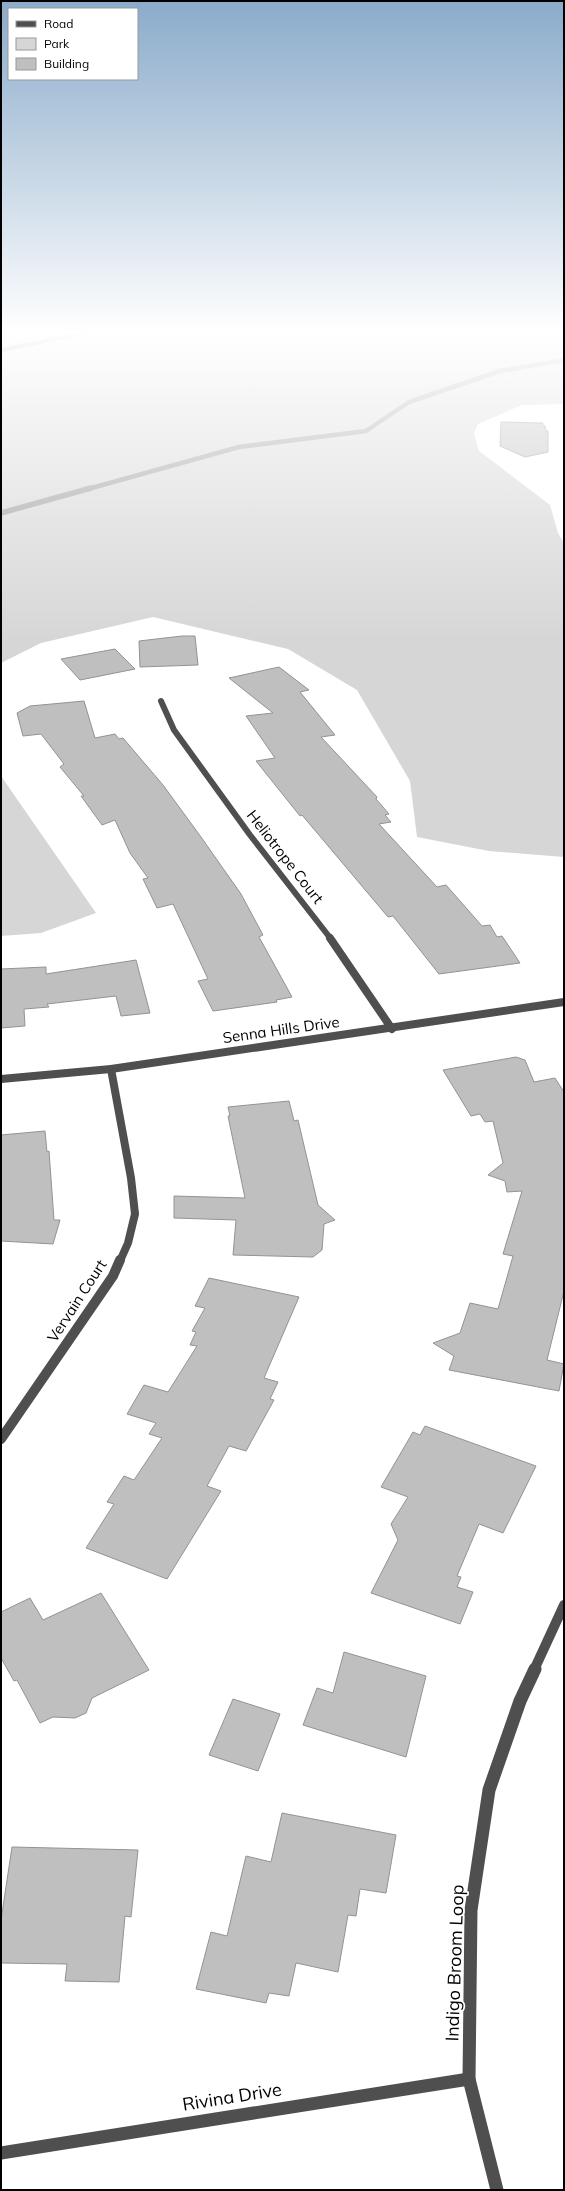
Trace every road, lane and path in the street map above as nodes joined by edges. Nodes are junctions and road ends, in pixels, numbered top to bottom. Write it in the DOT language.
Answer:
graph roads {
  1 [pos="161,701"];
  2 [pos="564,1002"];
  3 [pos="392,1029"];
  4 [pos="112,1069"];
  5 [pos="1,1079"];
  6 [pos="1,1439"];
  7 [pos="564,1605"];
  8 [pos="470,2079"];
  9 [pos="1,2153"];
  10 [pos="497,2190"];
  1 -- 3 [label="street, Heliotrope Court"];
  2 -- 3 [label="street, Senna Hills Drive"];
  3 -- 4 [label="street, Senna Hills Drive"];
  4 -- 5 [label="street, Senna Hills Drive"];
  4 -- 6 [label="street, Vervain Court"];
  7 -- 8 [label="street, Indigo Broom Loop"];
  8 -- 9 [label="street, Rivina Drive"];
  8 -- 10 [label="street, Indigo Broom Loop"];
}
